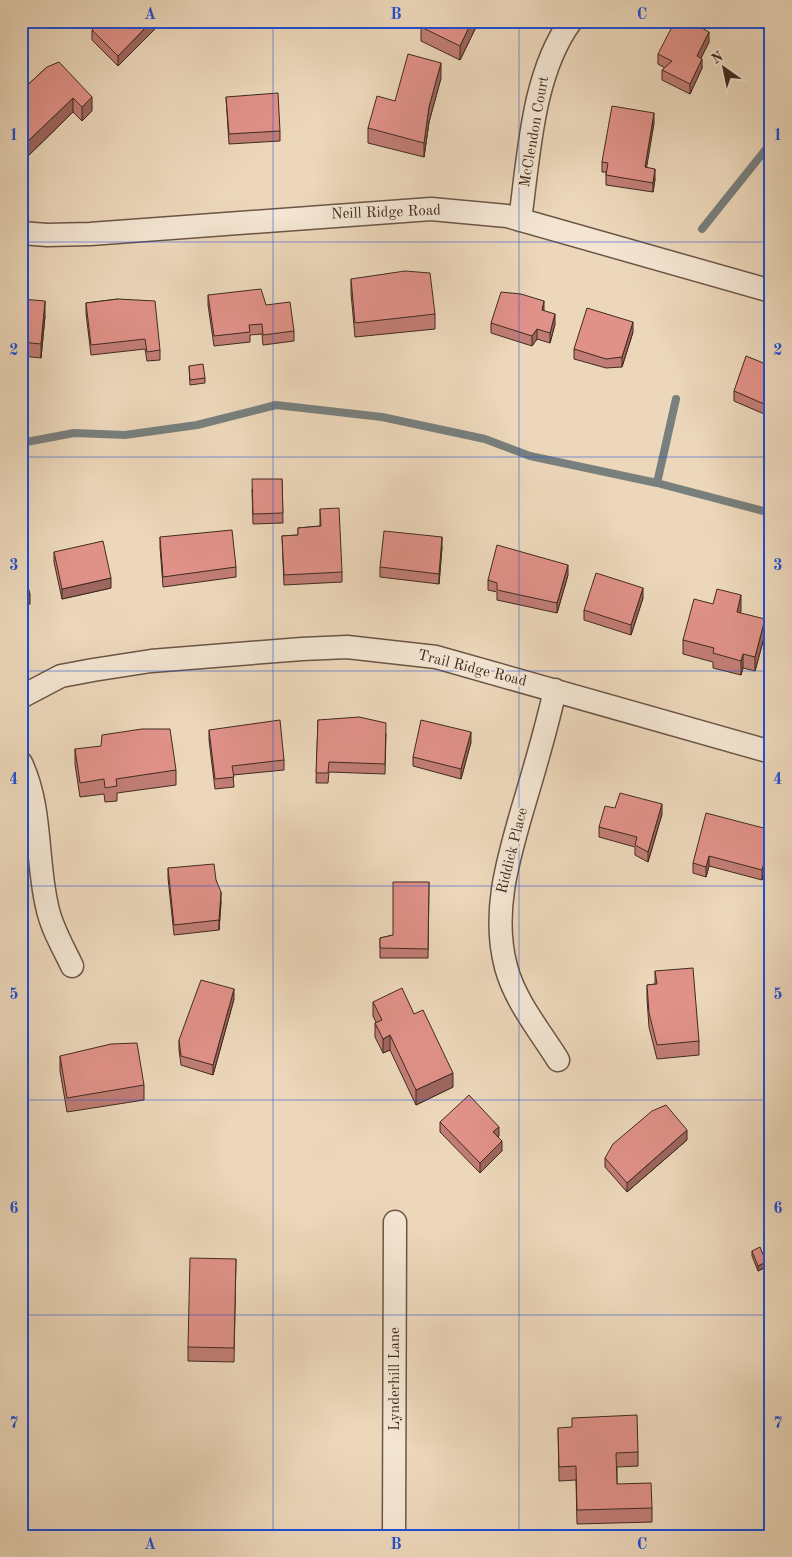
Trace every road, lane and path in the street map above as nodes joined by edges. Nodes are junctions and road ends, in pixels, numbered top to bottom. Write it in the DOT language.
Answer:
graph roads {
  1 [pos="571,21"];
  2 [pos="520,220"];
  3 [pos="21,233"];
  4 [pos="771,291"];
  5 [pos="555,690"];
  6 [pos="21,697"];
  7 [pos="771,752"];
  8 [pos="21,764"];
  9 [pos="72,966"];
  10 [pos="558,1060"];
  11 [pos="395,1222"];
  12 [pos="394,1536"];
  1 -- 2 [label="street, McClendon Court"];
  2 -- 3 [label="street, Neill Ridge Road"];
  2 -- 4 [label="street, Neill Ridge Road"];
  5 -- 6 [label="street, Trail Ridge Road"];
  5 -- 7 [label="street, Trail Ridge Road"];
  5 -- 10 [label="street, Riddick Place"];
  8 -- 9 [label="street"];
  11 -- 12 [label="street, Lynderhill Lane"];
}
